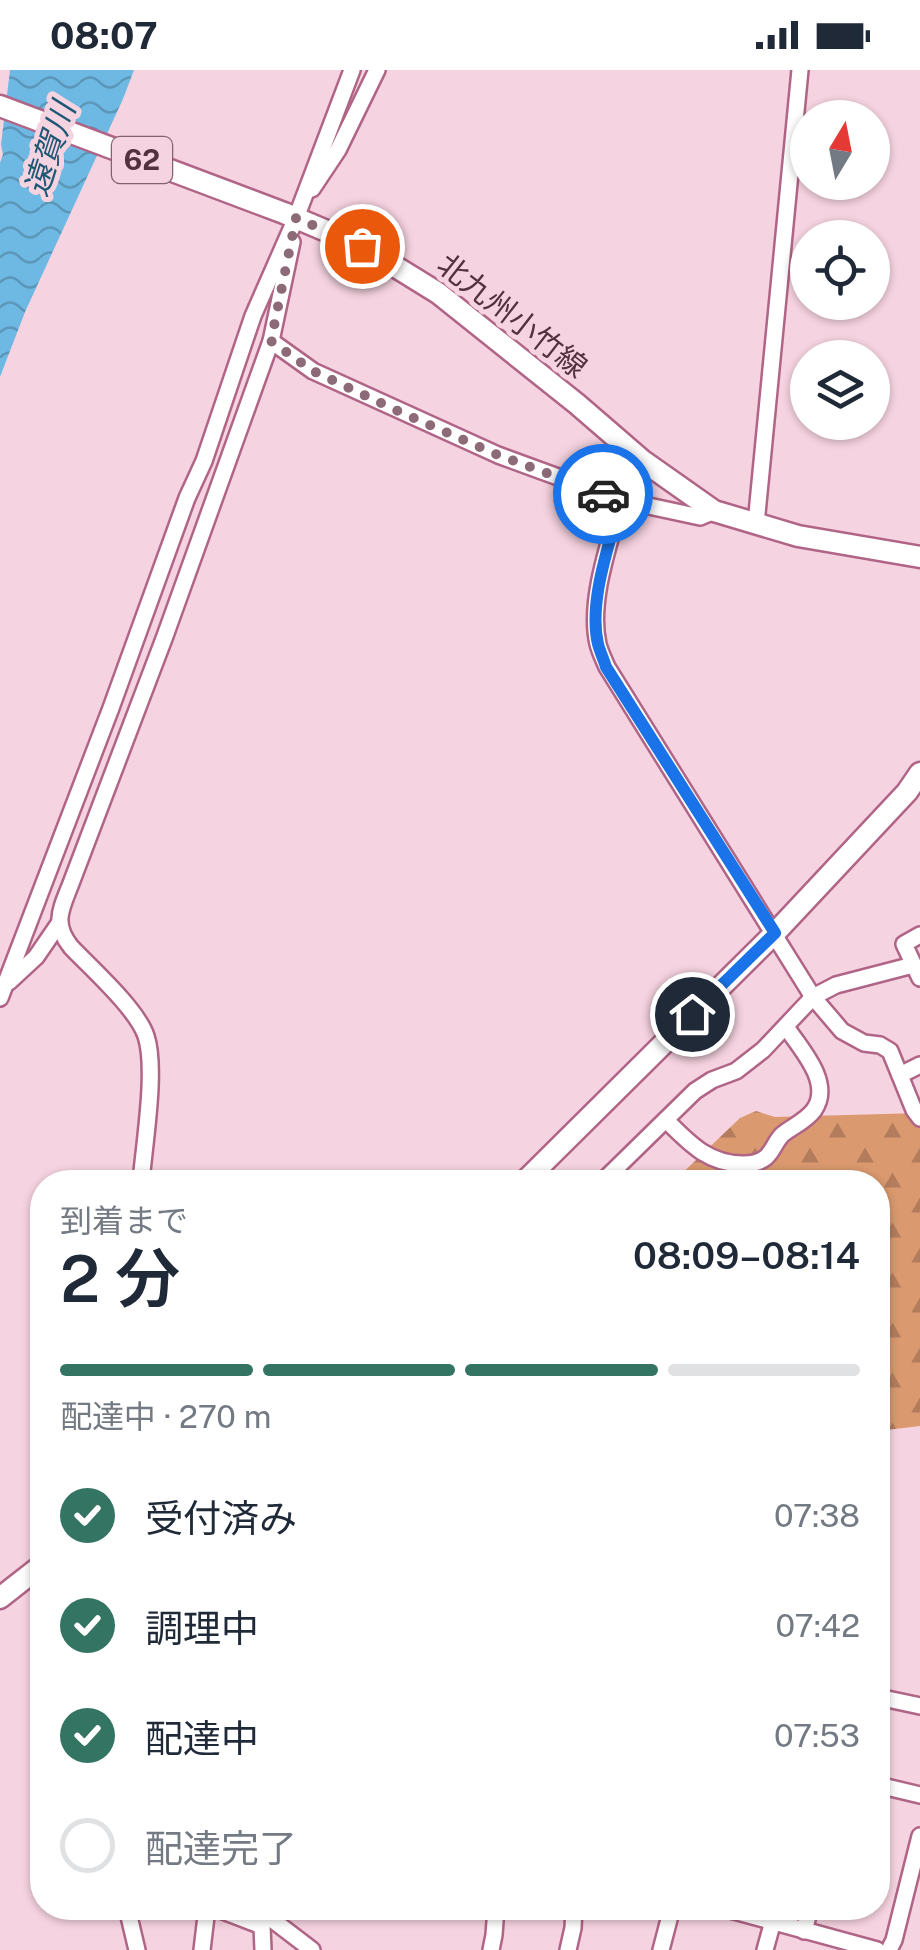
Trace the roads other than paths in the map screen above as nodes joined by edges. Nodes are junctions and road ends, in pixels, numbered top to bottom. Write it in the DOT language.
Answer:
graph roads {
  1 [pos="352,70"];
  2 [pos="377,70"];
  3 [pos="800,70"];
  4 [pos="0,106"];
  5 [pos="294,212"];
  6 [pos="271,341"];
  7 [pos="621,500"];
  8 [pos="714,510"];
  9 [pos="756,524"];
  10 [pos="920,556"];
  11 [pos="920,773"];
  12 [pos="58,925"];
  13 [pos="775,933"];
  14 [pos="920,936"];
  15 [pos="917,971"];
  16 [pos="2,993"];
  17 [pos="813,997"];
  18 [pos="786,1027"];
  19 [pos="920,1066"];
  20 [pos="900,1075"];
  21 [pos="920,1118"];
  22 [pos="666,1120"];
  23 [pos="142,1170"];
  24 [pos="536,1170"];
  25 [pos="614,1170"];
  26 [pos="30,1574"];
  27 [pos="0,1598"];
  28 [pos="890,1700"];
  29 [pos="920,1706"];
  30 [pos="890,1788"];
  31 [pos="920,1795"];
  32 [pos="920,1836"];
  33 [pos="131,1920"];
  34 [pos="206,1920"];
  35 [pos="246,1920"];
  36 [pos="272,1920"];
  37 [pos="495,1920"];
  38 [pos="573,1920"];
  39 [pos="669,1920"];
  40 [pos="769,1920"];
  41 [pos="807,1920"];
  42 [pos="773,1921"];
  43 [pos="804,1931"];
  44 [pos="309,1949"];
  45 [pos="138,1950"];
  46 [pos="202,1950"];
  47 [pos="263,1950"];
  48 [pos="491,1950"];
  49 [pos="568,1950"];
  50 [pos="660,1950"];
  51 [pos="765,1950"];
  52 [pos="877,1950"];
  53 [pos="889,1950"];
  1 -- 5 [label="street"];
  2 -- 5 [label="street"];
  3 -- 9 [label="street"];
  4 -- 5 [label="main road, 北九州小竹線 / 62"];
  5 -- 6 [label="street"];
  5 -- 8 [label="main road, 北九州小竹線 / 62"];
  5 -- 16 [label="street"];
  6 -- 7 [label="street"];
  6 -- 12 [label="street"];
  7 -- 8 [label="street"];
  7 -- 13 [label="street"];
  8 -- 9 [label="main road, 北九州小竹線 / 62"];
  9 -- 10 [label="main road, 北九州小竹線 / 62"];
  11 -- 13 [label="main road"];
  12 -- 16 [label="street"];
  12 -- 23 [label="street"];
  13 -- 17 [label="street"];
  13 -- 24 [label="main road"];
  14 -- 15 [label="street"];
  15 -- 17 [label="street"];
  17 -- 18 [label="street"];
  17 -- 20 [label="street"];
  18 -- 22 [label="street"];
  18 -- 22 [label="street"];
  19 -- 20 [label="street"];
  20 -- 21 [label="street"];
  22 -- 25 [label="street"];
  26 -- 27 [label="main road"];
  28 -- 29 [label="street"];
  30 -- 31 [label="street"];
  32 -- 53 [label="street"];
  33 -- 45 [label="street"];
  34 -- 46 [label="street"];
  35 -- 47 [label="street"];
  36 -- 44 [label="street"];
  37 -- 48 [label="street"];
  38 -- 49 [label="street"];
  39 -- 50 [label="street"];
  40 -- 42 [label="street"];
  41 -- 43 [label="street"];
  42 -- 43 [label="street"];
  42 -- 51 [label="street"];
  43 -- 52 [label="street"];
}
